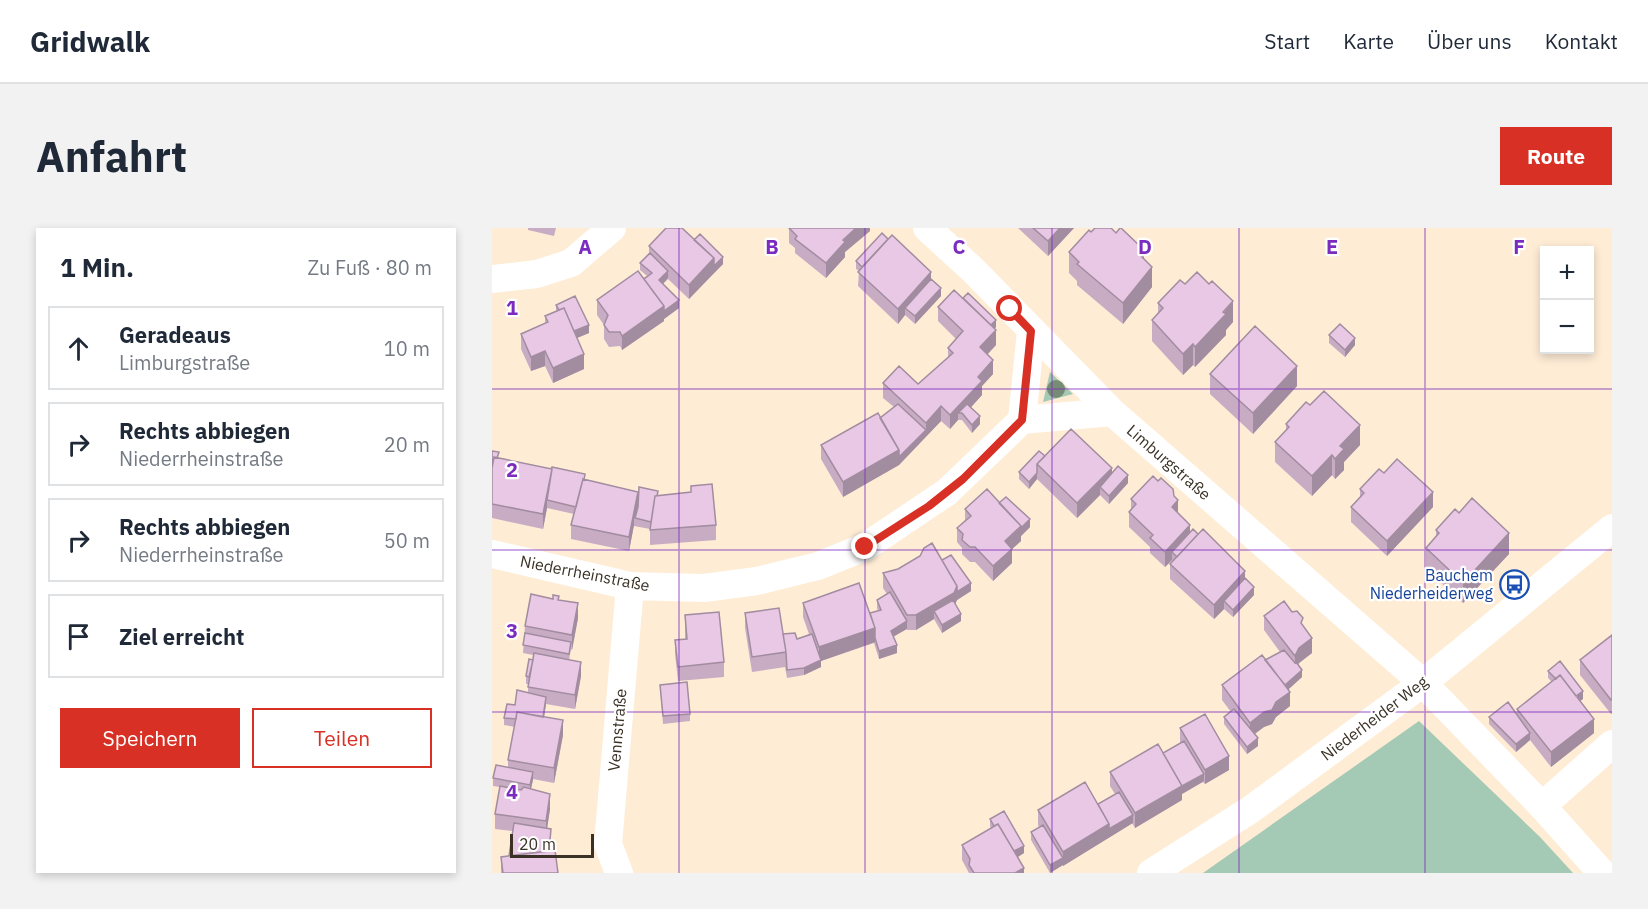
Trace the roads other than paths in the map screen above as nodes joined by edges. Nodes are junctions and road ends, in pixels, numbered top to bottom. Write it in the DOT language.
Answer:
graph roads {
  1 [pos="612,228"];
  2 [pos="927,228"];
  3 [pos="492,279"];
  4 [pos="1031,331"];
  5 [pos="1112,412"];
  6 [pos="1022,420"];
  7 [pos="1612,528"];
  8 [pos="492,554"];
  9 [pos="630,586"];
  10 [pos="1423,683"];
  11 [pos="1612,744"];
  12 [pos="1542,806"];
  13 [pos="619,873"];
  14 [pos="1151,873"];
  15 [pos="1602,873"];
  1 -- 3 [label="street"];
  2 -- 4 [label="street, Limburgstraße"];
  4 -- 5 [label="street, Limburgstraße"];
  4 -- 6 [label="street"];
  5 -- 6 [label="street"];
  5 -- 10 [label="street, Limburgstraße"];
  6 -- 9 [label="street, Niederrheinstraße"];
  7 -- 10 [label="street, Niederheider Weg"];
  8 -- 9 [label="street, Niederrheinstraße"];
  9 -- 13 [label="street, Vennstraße"];
  10 -- 12 [label="street, Limburgstraße"];
  10 -- 14 [label="street, Niederheider Weg"];
  11 -- 12 [label="street"];
  12 -- 15 [label="street, Limburgstraße"];
}
